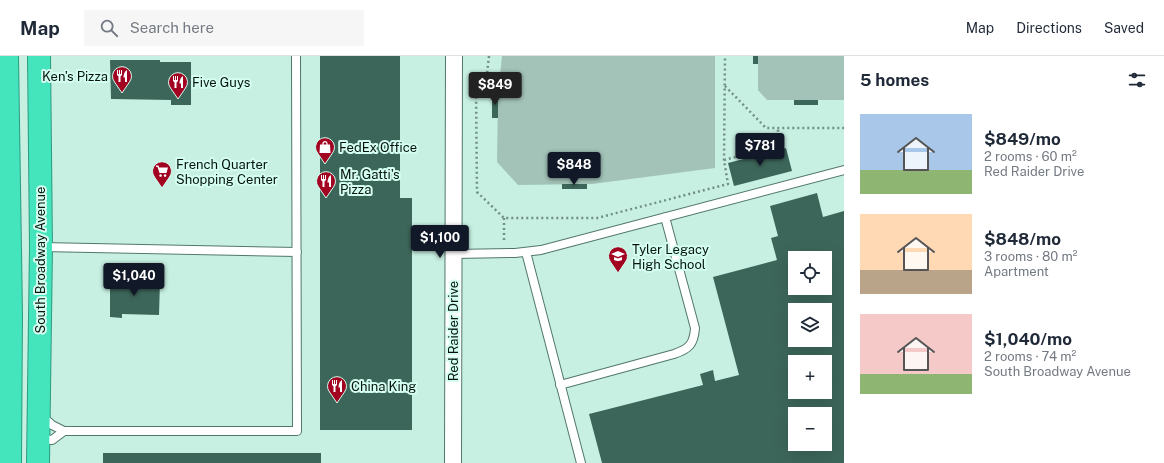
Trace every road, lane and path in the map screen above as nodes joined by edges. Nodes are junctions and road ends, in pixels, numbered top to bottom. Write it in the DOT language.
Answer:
graph roads {
  1 [pos="7,56"];
  2 [pos="39,56"];
  3 [pos="296,56"];
  4 [pos="454,56"];
  5 [pos="489,56"];
  6 [pos="725,56"];
  7 [pos="725,86"];
  8 [pos="778,128"];
  9 [pos="844,128"];
  10 [pos="724,160"];
  11 [pos="844,170"];
  12 [pos="664,217"];
  13 [pos="504,218"];
  14 [pos="504,244"];
  15 [pos="41,246"];
  16 [pos="296,252"];
  17 [pos="526,252"];
  18 [pos="454,254"];
  19 [pos="11,315"];
  20 [pos="560,385"];
  21 [pos="5,409"];
  22 [pos="39,413"];
  23 [pos="64,432"];
  24 [pos="39,439"];
  25 [pos="6,458"];
  26 [pos="38,463"];
  27 [pos="453,463"];
  28 [pos="581,463"];
  1 -- 19 [label="highway"];
  2 -- 15 [label="highway, South Broadway Avenue"];
  3 -- 16 [label="lane"];
  4 -- 18 [label="street, Red Raider Drive"];
  5 -- 13 [label="path"];
  6 -- 7 [label="path"];
  7 -- 8 [label="path"];
  7 -- 10 [label="path"];
  8 -- 9 [label="path"];
  8 -- 10 [label="path"];
  10 -- 13 [label="path"];
  11 -- 12 [label="lane"];
  12 -- 17 [label="lane"];
  12 -- 20 [label="lane"];
  13 -- 14 [label="path"];
  15 -- 16 [label="lane"];
  15 -- 22 [label="highway, South Broadway Avenue"];
  16 -- 23 [label="lane"];
  17 -- 18 [label="lane"];
  17 -- 20 [label="lane"];
  18 -- 27 [label="street, Red Raider Drive"];
  19 -- 21 [label="highway"];
  19 -- 24 [label="highway"];
  20 -- 28 [label="lane"];
  21 -- 25 [label="highway"];
  22 -- 23 [label="lane"];
  22 -- 24 [label="highway, South Broadway Avenue"];
  23 -- 24 [label="lane"];
  24 -- 26 [label="highway, South Broadway Avenue"];
}
